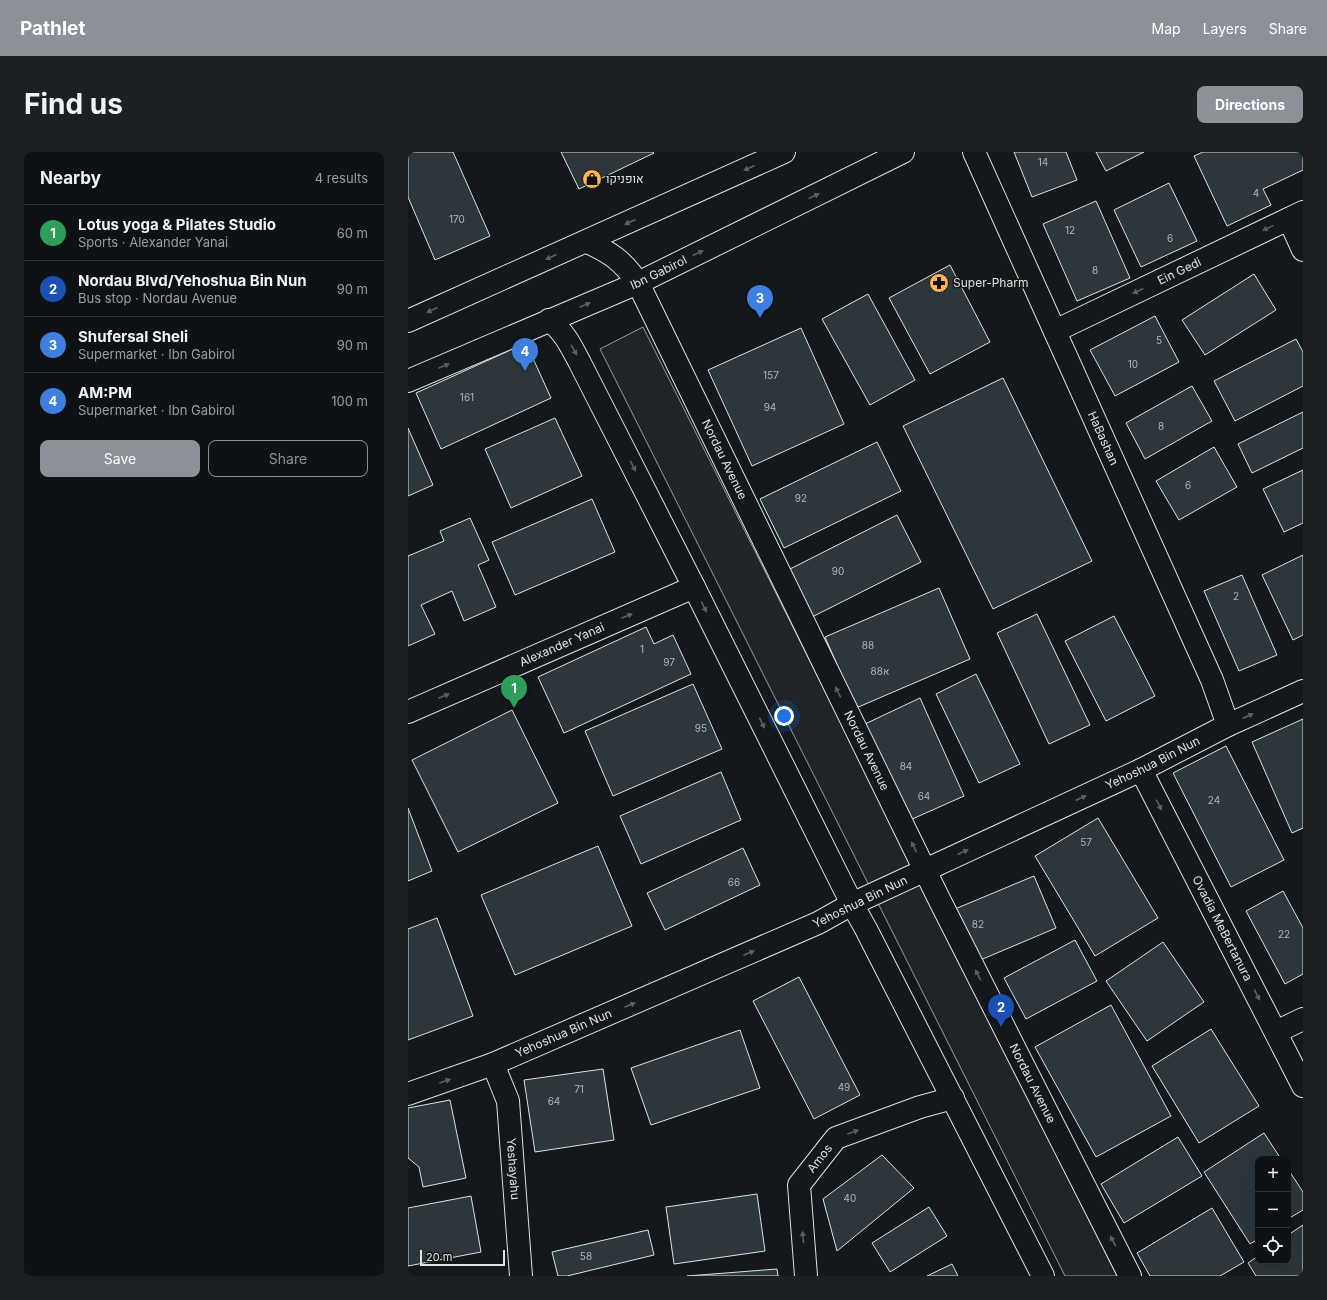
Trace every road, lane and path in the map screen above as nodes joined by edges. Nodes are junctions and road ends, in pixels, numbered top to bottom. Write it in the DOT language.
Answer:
graph roads {
  1 [pos="784,152"];
  2 [pos="903,152"];
  3 [pos="974,152"];
  4 [pos="1296,215"];
  5 [pos="587,242"];
  6 [pos="1303,250"];
  7 [pos="638,283"];
  8 [pos="549,320"];
  9 [pos="408,321"];
  10 [pos="1056,331"];
  11 [pos="408,381"];
  12 [pos="694,587"];
  13 [pos="1303,691"];
  14 [pos="408,712"];
  15 [pos="1228,725"];
  16 [pos="1141,770"];
  17 [pos="925,870"];
  18 [pos="852,904"];
  19 [pos="1303,1019"];
  20 [pos="1276,1032"];
  21 [pos="493,1064"];
  22 [pos="1303,1086"];
  23 [pos="408,1094"];
  24 [pos="953,1098"];
  25 [pos="522,1276"];
  26 [pos="806,1276"];
  27 [pos="1043,1276"];
  28 [pos="1130,1276"];
  1 -- 5 [label="street, one-way"];
  7 -- 2 [label="street, Ibn Gabirol, one-way"];
  3 -- 10 [label="street, HaBashan"];
  4 -- 6 [label="street"];
  4 -- 10 [label="street, Ein Gedi, one-way"];
  5 -- 7 [label="street, Nordau Avenue"];
  5 -- 9 [label="street, one-way"];
  8 -- 7 [label="street, Ibn Gabirol, one-way"];
  17 -- 7 [label="street, Nordau Avenue, one-way"];
  11 -- 8 [label="street, Ibn Gabirol, one-way"];
  8 -- 12 [label="street, one-way"];
  10 -- 15 [label="street, HaBashan"];
  14 -- 12 [label="street, Alexander Yanai, one-way"];
  12 -- 18 [label="street, one-way"];
  15 -- 13 [label="street, Yehoshua Bin Nun, one-way"];
  15 -- 16 [label="street, Yehoshua Bin Nun"];
  17 -- 16 [label="street, Yehoshua Bin Nun, one-way"];
  16 -- 20 [label="street, Ovadia MeBertanura, one-way"];
  17 -- 18 [label="street, Yehoshua Bin Nun"];
  28 -- 17 [label="street, Nordau Avenue, one-way"];
  21 -- 18 [label="street, Yehoshua Bin Nun, one-way"];
  18 -- 24 [label="street"];
  19 -- 20 [label="street"];
  20 -- 22 [label="street, Ovadia MeBertanura"];
  23 -- 21 [label="street, Yehoshua Bin Nun, one-way"];
  21 -- 25 [label="street, Yeshayahu"];
  26 -- 24 [label="street, Amos, one-way"];
  24 -- 27 [label="street"];
}
